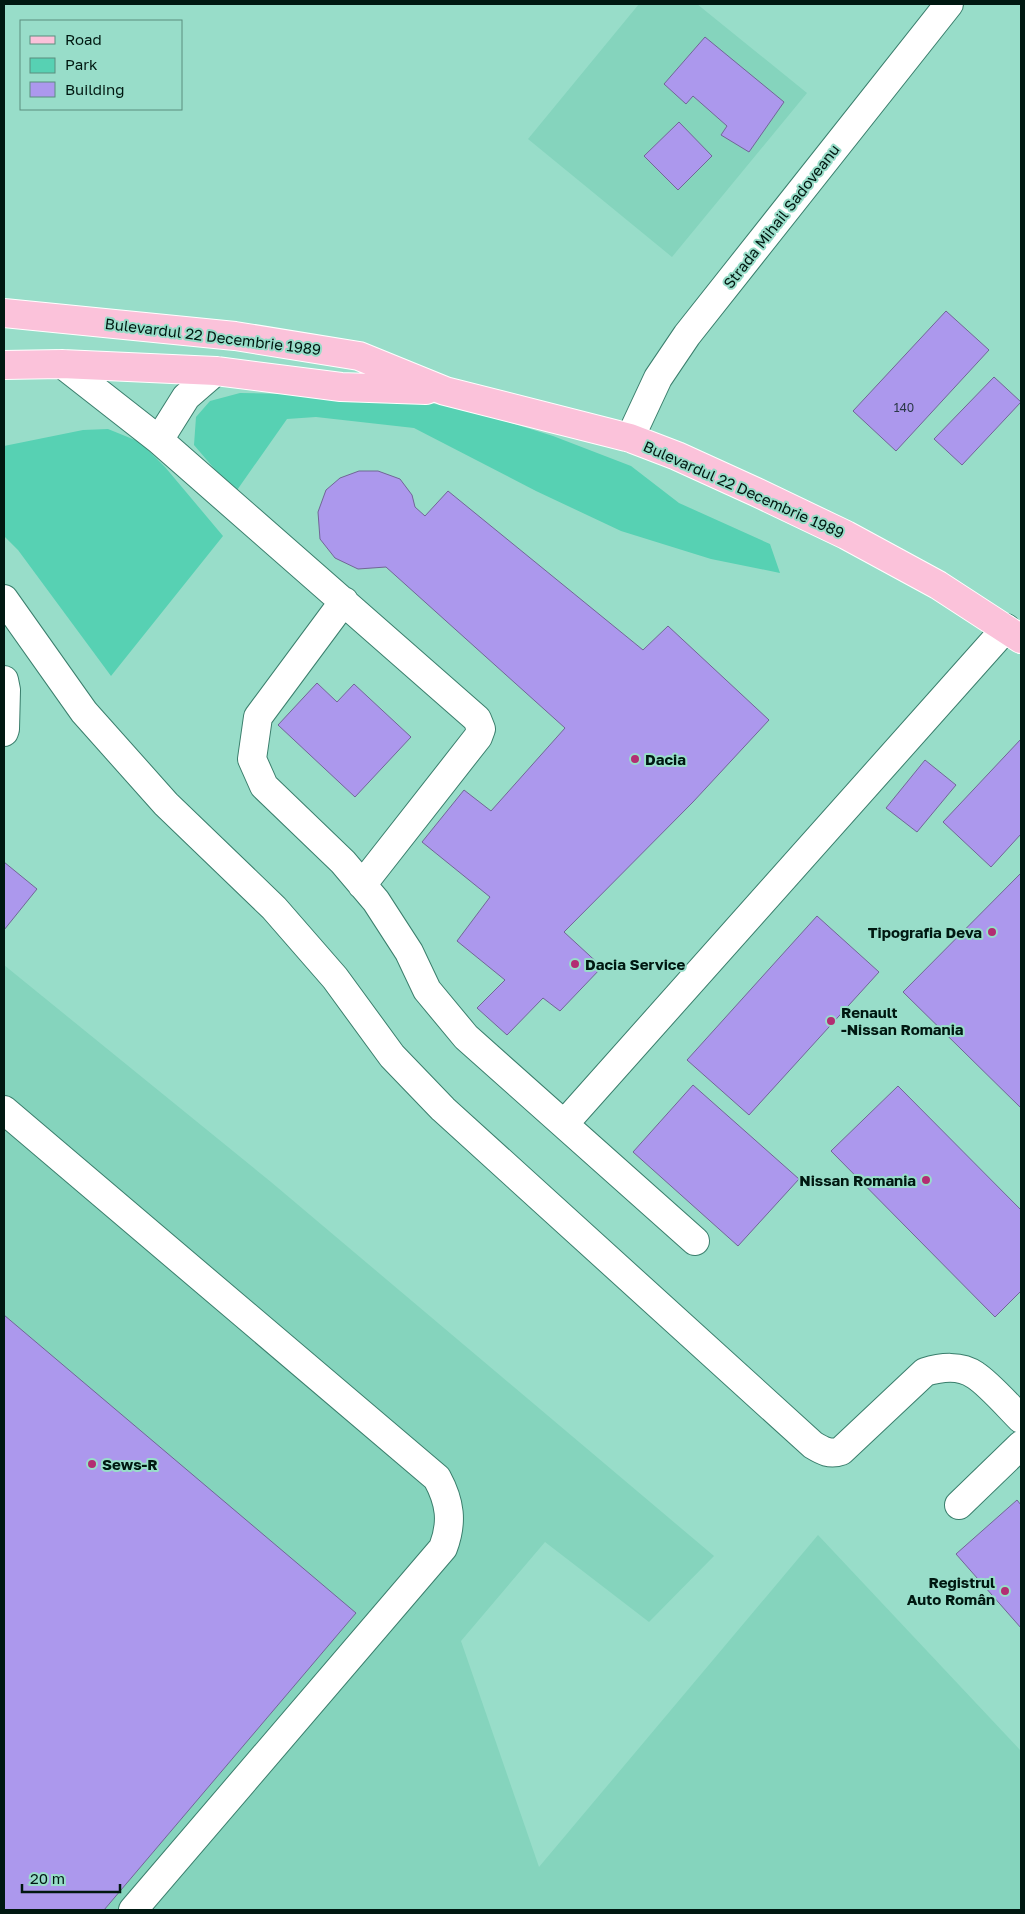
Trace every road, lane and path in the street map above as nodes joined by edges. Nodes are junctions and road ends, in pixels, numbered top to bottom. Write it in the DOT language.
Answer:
graph roads {
  1 [pos="949,4"];
  2 [pos="4,313"];
  3 [pos="62,364"];
  4 [pos="4,365"];
  5 [pos="216,371"];
  6 [pos="445,390"];
  7 [pos="630,438"];
  8 [pos="159,440"];
  9 [pos="4,600"];
  10 [pos="344,601"];
  11 [pos="1014,634"];
  12 [pos="4,680"];
  13 [pos="4,732"];
  14 [pos="362,885"];
  15 [pos="4,1110"];
  16 [pos="565,1123"];
  17 [pos="694,1241"];
  18 [pos="1021,1419"];
  19 [pos="1021,1446"];
  20 [pos="960,1505"];
  21 [pos="133,1910"];
  1 -- 7 [label="street, Strada Mihail Sadoveanu"];
  2 -- 6 [label="main road, Bulevardul 22 Decembrie 1989"];
  3 -- 4 [label="main road, Bulevardul 22 Decembrie 1989"];
  3 -- 5 [label="main road, Bulevardul 22 Decembrie 1989"];
  3 -- 8 [label="street"];
  5 -- 6 [label="main road, Bulevardul 22 Decembrie 1989"];
  5 -- 8 [label="street"];
  6 -- 7 [label="main road, Bulevardul 22 Decembrie 1989"];
  7 -- 11 [label="main road, Bulevardul 22 Decembrie 1989"];
  8 -- 10 [label="street"];
  9 -- 18 [label="street"];
  10 -- 14 [label="street"];
  10 -- 14 [label="street"];
  11 -- 16 [label="street"];
  12 -- 13 [label="street"];
  14 -- 16 [label="street"];
  15 -- 21 [label="street"];
  16 -- 17 [label="street"];
  19 -- 20 [label="street"];
}
